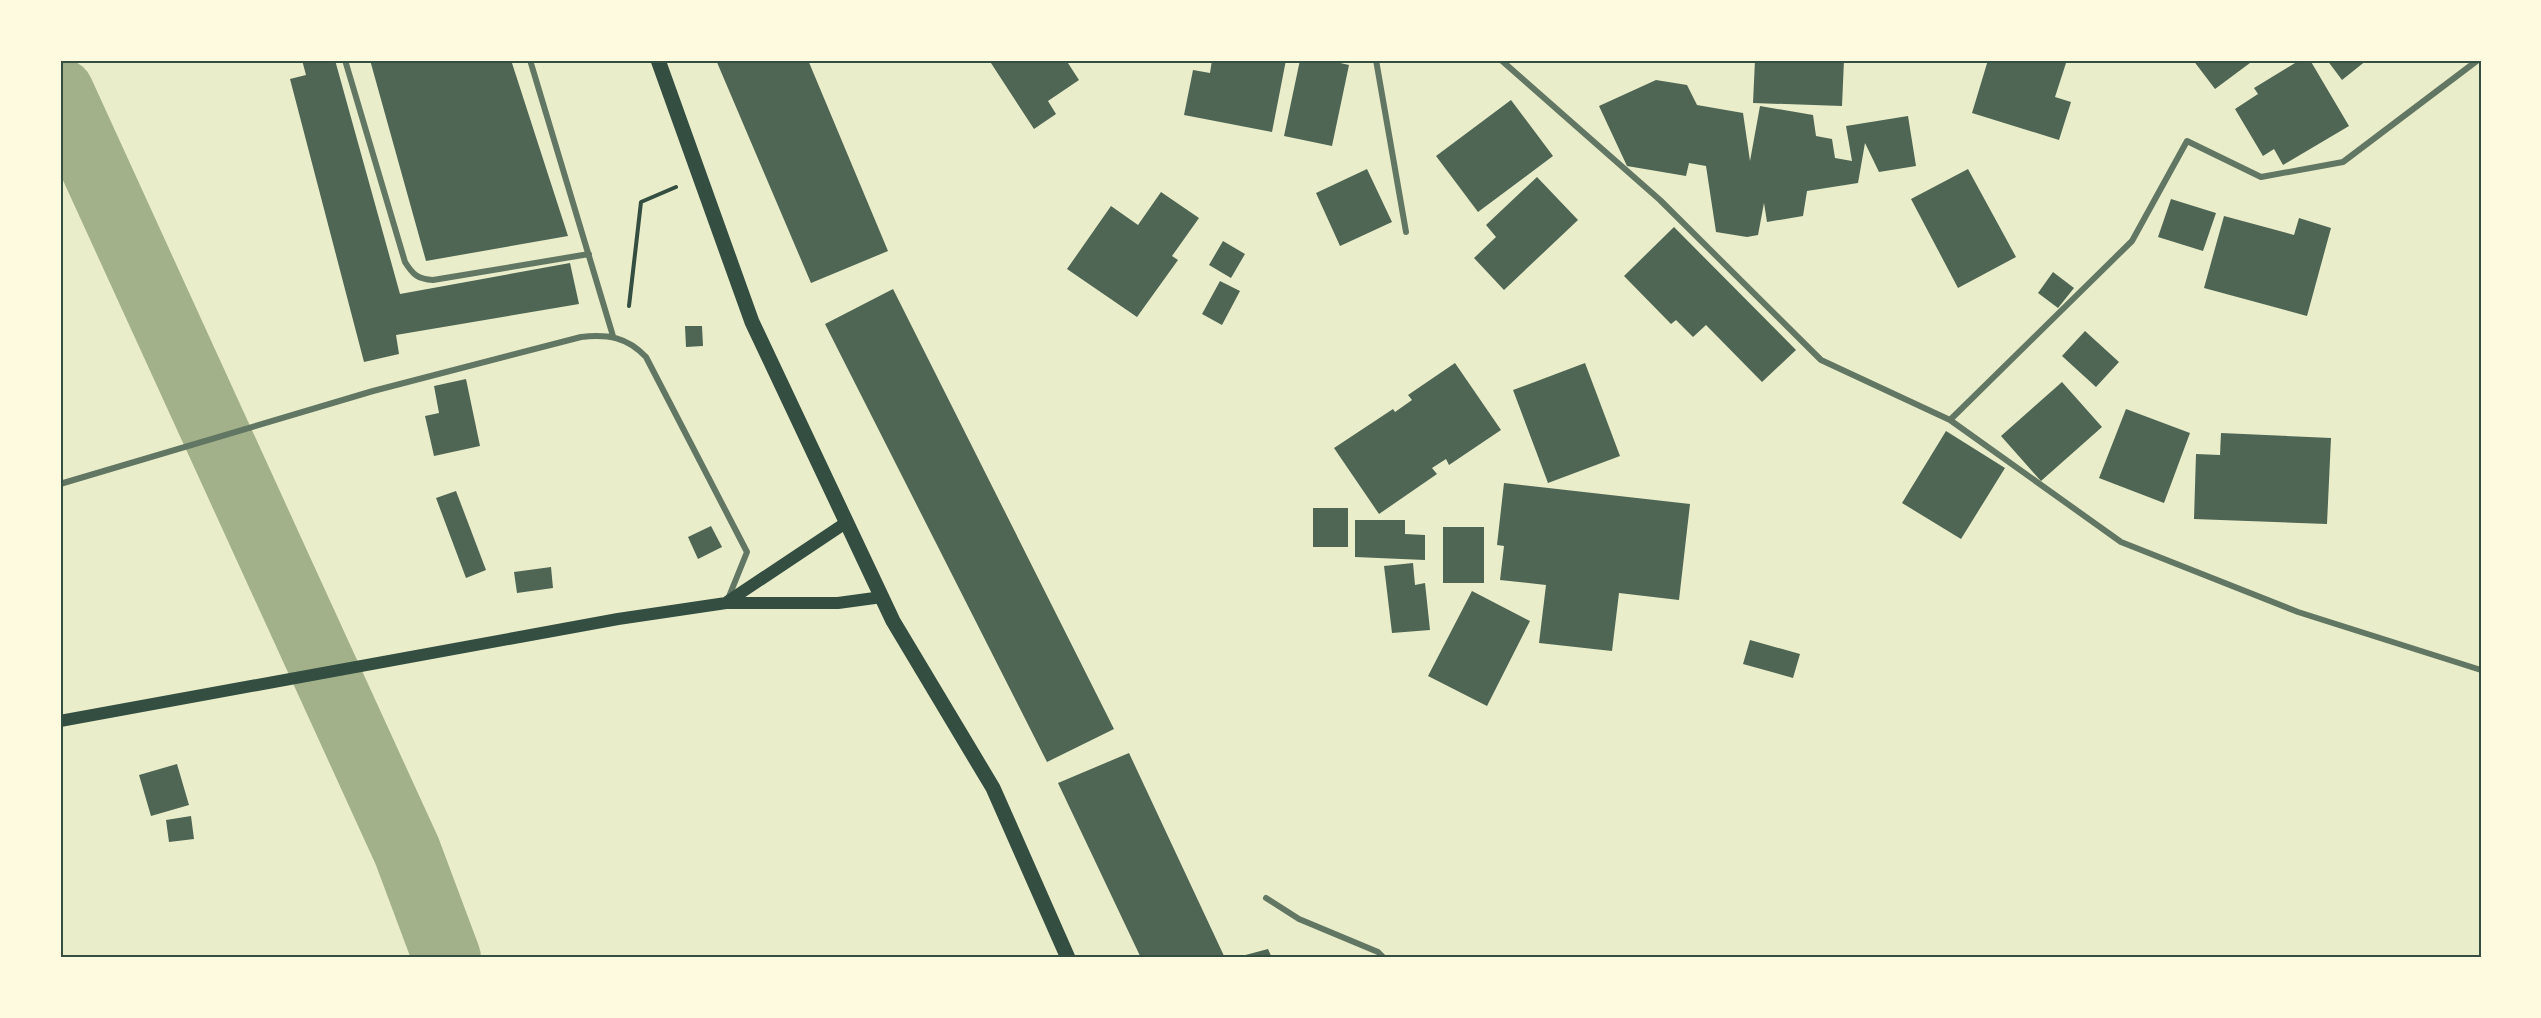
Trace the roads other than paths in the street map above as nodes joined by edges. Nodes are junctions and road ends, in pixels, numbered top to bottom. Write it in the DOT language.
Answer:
graph roads {
  1 [pos="345,60"];
  2 [pos="530,60"];
  3 [pos="658,60"];
  4 [pos="1376,60"];
  5 [pos="1501,60"];
  6 [pos="2478,60"];
  7 [pos="1406,232"];
  8 [pos="589,254"];
  9 [pos="614,336"];
  10 [pos="1950,420"];
  11 [pos="60,484"];
  12 [pos="847,522"];
  13 [pos="882,597"];
  14 [pos="726,603"];
  15 [pos="2481,670"];
  16 [pos="60,721"];
  17 [pos="1266,898"];
  18 [pos="1068,958"];
  19 [pos="1384,958"];
  1 -- 8 [label="street"];
  2 -- 8 [label="street"];
  3 -- 12 [label="main road"];
  4 -- 7 [label="street"];
  5 -- 10 [label="street"];
  6 -- 10 [label="street"];
  8 -- 9 [label="street"];
  9 -- 11 [label="street"];
  9 -- 14 [label="street"];
  10 -- 15 [label="street"];
  12 -- 13 [label="main road"];
  12 -- 14 [label="main road"];
  13 -- 14 [label="main road"];
  13 -- 18 [label="main road"];
  14 -- 16 [label="main road"];
  17 -- 19 [label="street"];
}
